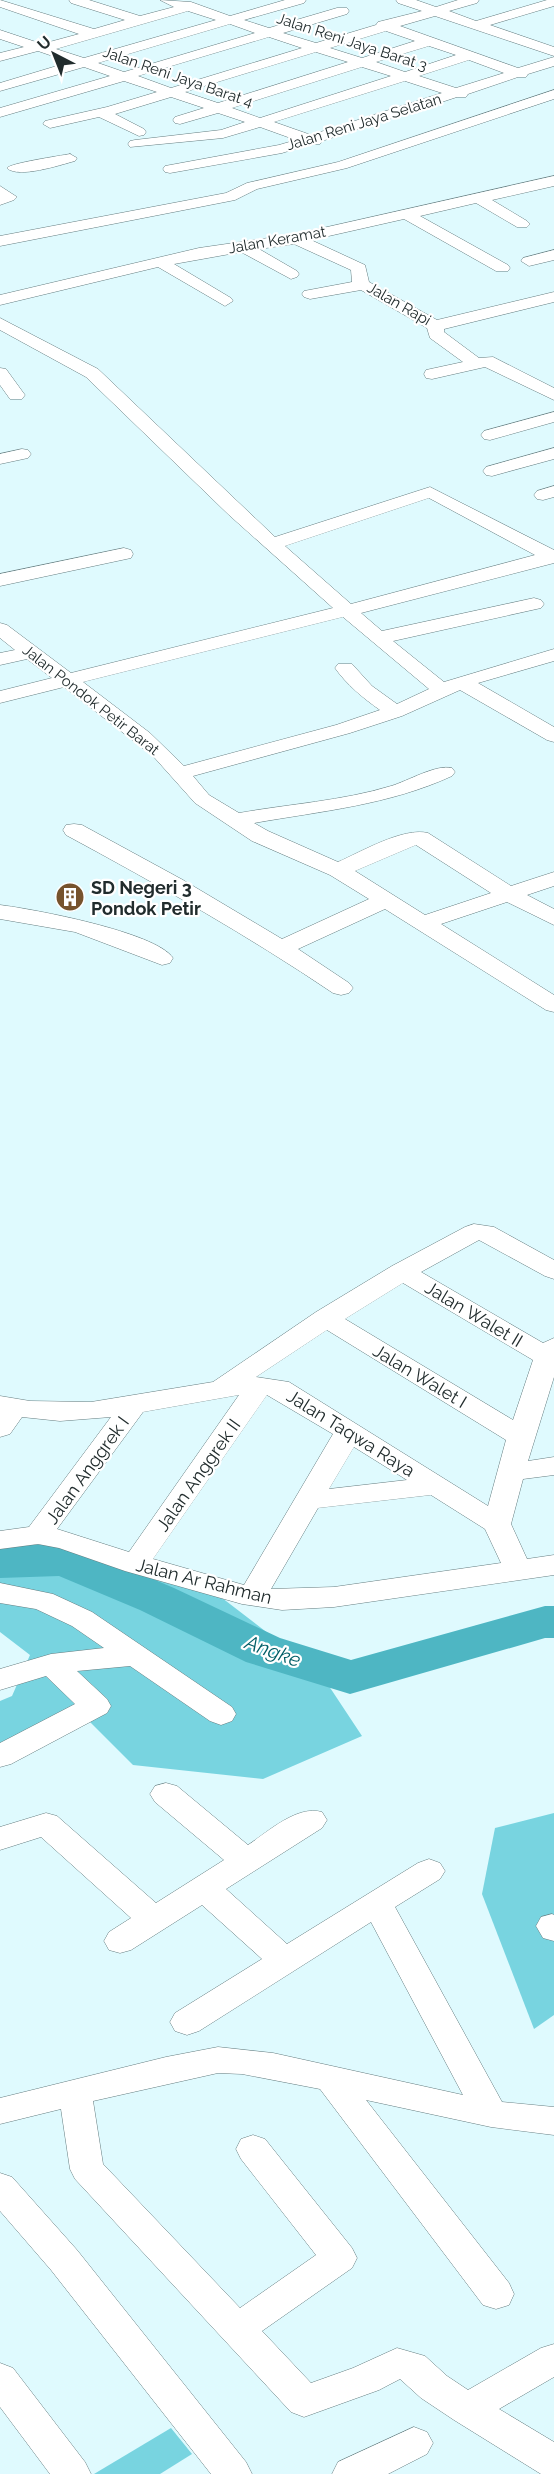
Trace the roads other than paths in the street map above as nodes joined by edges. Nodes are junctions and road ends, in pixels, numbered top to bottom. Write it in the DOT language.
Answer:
graph roads {
  1 [pos="6,0"];
  2 [pos="76,0"];
  3 [pos="167,0"];
  4 [pos="211,0"];
  5 [pos="299,0"];
  6 [pos="306,0"];
  7 [pos="403,0"];
  8 [pos="472,0"];
  9 [pos="554,2"];
  10 [pos="0,3"];
  11 [pos="188,7"];
  12 [pos="342,11"];
  13 [pos="435,11"];
  14 [pos="230,20"];
  15 [pos="136,21"];
  16 [pos="386,26"];
  17 [pos="476,26"];
  18 [pos="269,33"];
  19 [pos="0,34"];
  20 [pos="94,34"];
  21 [pos="544,35"];
  22 [pos="430,41"];
  23 [pos="524,41"];
  24 [pos="41,47"];
  25 [pos="315,48"];
  26 [pos="554,52"];
  27 [pos="468,56"];
  28 [pos="0,57"];
  29 [pos="554,61"];
  30 [pos="85,63"];
  31 [pos="361,63"];
  32 [pos="517,73"];
  33 [pos="405,76"];
  34 [pos="125,77"];
  35 [pos="554,85"];
  36 [pos="0,87"];
  37 [pos="172,92"];
  38 [pos="458,93"];
  39 [pos="554,94"];
  40 [pos="218,108"];
  41 [pos="509,109"];
  42 [pos="105,111"];
  43 [pos="0,113"];
  44 [pos="180,120"];
  45 [pos="259,122"];
  46 [pos="50,124"];
  47 [pos="312,140"];
  48 [pos="70,158"];
  49 [pos="361,159"];
  50 [pos="5,167"];
  51 [pos="170,170"];
  52 [pos="554,182"];
  53 [pos="0,191"];
  54 [pos="478,198"];
  55 [pos="0,200"];
  56 [pos="406,214"];
  57 [pos="522,224"];
  58 [pos="296,238"];
  59 [pos="0,241"];
  60 [pos="243,246"];
  61 [pos="554,255"];
  62 [pos="529,261"];
  63 [pos="160,262"];
  64 [pos="502,268"];
  65 [pos="291,274"];
  66 [pos="363,285"];
  67 [pos="310,294"];
  68 [pos="554,297"];
  69 [pos="0,300"];
  70 [pos="225,301"];
  71 [pos="0,323"];
  72 [pos="435,326"];
  73 [pos="475,363"];
  74 [pos="432,374"];
  75 [pos="2,376"];
  76 [pos="16,395"];
  77 [pos="554,395"];
  78 [pos="554,417"];
  79 [pos="490,435"];
  80 [pos="554,453"];
  81 [pos="22,454"];
  82 [pos="0,459"];
  83 [pos="492,471"];
  84 [pos="273,544"];
  85 [pos="124,554"];
  86 [pos="552,556"];
  87 [pos="0,580"];
  88 [pos="534,604"];
  89 [pos="346,610"];
  90 [pos="0,629"];
  91 [pos="378,638"];
  92 [pos="30,652"];
  93 [pos="554,655"];
  94 [pos="0,659"];
  95 [pos="345,668"];
  96 [pos="66,681"];
  97 [pos="451,686"];
  98 [pos="0,697"];
  99 [pos="395,712"];
  100 [pos="554,736"];
  101 [pos="445,772"];
  102 [pos="180,773"];
  103 [pos="236,820"];
  104 [pos="74,830"];
  105 [pos="338,870"];
  106 [pos="554,879"];
  107 [pos="510,895"];
  108 [pos="386,900"];
  109 [pos="0,912"];
  110 [pos="554,918"];
  111 [pos="423,923"];
  112 [pos="281,948"];
  113 [pos="162,958"];
  114 [pos="341,988"];
  115 [pos="554,1005"];
  116 [pos="401,1271"];
  117 [pos="554,1271"];
  118 [pos="325,1318"];
  119 [pos="550,1352"];
  120 [pos="260,1385"];
  121 [pos="220,1389"];
  122 [pos="545,1389"];
  123 [pos="135,1404"];
  124 [pos="5,1414"];
  125 [pos="349,1431"];
  126 [pos="518,1435"];
  127 [pos="554,1466"];
  128 [pos="513,1472"];
  129 [pos="435,1486"];
  130 [pos="310,1500"];
  131 [pos="497,1524"];
  132 [pos="38,1535"];
  133 [pos="0,1540"];
  134 [pos="135,1564"];
  135 [pos="554,1565"];
  136 [pos="518,1570"];
  137 [pos="0,1593"];
  138 [pos="252,1597"];
  139 [pos="136,1655"];
  140 [pos="51,1664"];
  141 [pos="0,1680"];
  142 [pos="221,1714"];
  143 [pos="0,1756"];
  144 [pos="166,1794"];
  145 [pos="311,1820"];
  146 [pos="0,1839"];
  147 [pos="247,1861"];
  148 [pos="429,1871"];
  149 [pos="204,1888"];
  150 [pos="377,1904"];
  151 [pos="154,1920"];
  152 [pos="120,1941"];
  153 [pos="285,1961"];
  154 [pos="187,2022"];
  155 [pos="331,2079"];
  156 [pos="75,2093"];
  157 [pos="0,2111"];
  158 [pos="491,2114"];
  159 [pos="554,2121"];
  160 [pos="254,2149"];
  161 [pos="0,2187"];
  162 [pos="496,2294"];
  163 [pos="237,2329"];
  164 [pos="554,2359"];
  165 [pos="0,2379"];
  166 [pos="467,2409"];
  167 [pos="414,2443"];
  168 [pos="554,2462"];
  169 [pos="72,2474"];
  170 [pos="233,2474"];
  171 [pos="351,2474"];
  1 -- 10 [label="street"];
  2 -- 15 [label="street"];
  3 -- 11 [label="street, Jalan Reni Jaya Barat 3"];
  4 -- 11 [label="street"];
  5 -- 14 [label="street"];
  6 -- 12 [label="street"];
  7 -- 13 [label="street"];
  8 -- 13 [label="street"];
  9 -- 17 [label="street"];
  10 -- 20 [label="street"];
  11 -- 14 [label="street, Jalan Reni Jaya Barat 3"];
  11 -- 15 [label="street"];
  12 -- 16 [label="street"];
  12 -- 18 [label="street"];
  13 -- 16 [label="street"];
  13 -- 17 [label="street"];
  14 -- 18 [label="street, Jalan Reni Jaya Barat 3"];
  14 -- 30 [label="street"];
  15 -- 20 [label="street"];
  16 -- 22 [label="street"];
  16 -- 25 [label="street"];
  17 -- 23 [label="street"];
  18 -- 25 [label="street, Jalan Reni Jaya Barat 3"];
  18 -- 34 [label="street"];
  19 -- 24 [label="street, Jalan Reni Jaya Barat 4"];
  20 -- 24 [label="street"];
  21 -- 23 [label="street"];
  22 -- 27 [label="street"];
  22 -- 31 [label="street"];
  23 -- 26 [label="street"];
  24 -- 28 [label="street"];
  24 -- 30 [label="street, Jalan Reni Jaya Barat 4"];
  25 -- 31 [label="street, Jalan Reni Jaya Barat 3"];
  25 -- 37 [label="street"];
  27 -- 32 [label="street"];
  27 -- 33 [label="street"];
  29 -- 32 [label="street, Jalan Reni Jaya Selatan"];
  30 -- 34 [label="street, Jalan Reni Jaya Barat 4"];
  30 -- 36 [label="street"];
  31 -- 33 [label="street, Jalan Reni Jaya Barat 3"];
  31 -- 40 [label="street"];
  32 -- 35 [label="street"];
  32 -- 38 [label="street, Jalan Reni Jaya Selatan"];
  33 -- 38 [label="street, Jalan Reni Jaya Barat 3"];
  33 -- 45 [label="street"];
  34 -- 37 [label="street, Jalan Reni Jaya Barat 4"];
  34 -- 43 [label="street"];
  37 -- 40 [label="street, Jalan Reni Jaya Barat 4"];
  37 -- 42 [label="street"];
  38 -- 41 [label="street, Jalan Reni Jaya Barat 3"];
  38 -- 47 [label="street, Jalan Reni Jaya Selatan"];
  39 -- 41 [label="street"];
  40 -- 44 [label="street"];
  40 -- 45 [label="street, Jalan Reni Jaya Barat 4"];
  41 -- 49 [label="street"];
  42 -- 45 [label="street"];
  42 -- 46 [label="street"];
  45 -- 47 [label="street, Jalan Reni Jaya Barat 4"];
  47 -- 49 [label="street, Jalan Reni Jaya Barat 4"];
  47 -- 51 [label="street, Jalan Reni Jaya Selatan"];
  48 -- 50 [label="street"];
  49 -- 59 [label="street"];
  52 -- 54 [label="street, Jalan Keramat"];
  53 -- 55 [label="street"];
  54 -- 56 [label="street, Jalan Keramat"];
  54 -- 57 [label="street"];
  56 -- 58 [label="street, Jalan Keramat"];
  56 -- 64 [label="street"];
  58 -- 60 [label="street, Jalan Keramat"];
  58 -- 66 [label="street, Jalan Rapi"];
  60 -- 63 [label="street, Jalan Keramat"];
  60 -- 65 [label="street"];
  61 -- 62 [label="street"];
  63 -- 69 [label="street, Jalan Keramat"];
  63 -- 70 [label="street"];
  66 -- 67 [label="street"];
  66 -- 72 [label="street, Jalan Rapi"];
  68 -- 72 [label="street, Jalan Rapi"];
  71 -- 84 [label="street"];
  72 -- 73 [label="street"];
  73 -- 74 [label="street"];
  73 -- 77 [label="street"];
  75 -- 76 [label="street"];
  78 -- 79 [label="street"];
  80 -- 83 [label="street"];
  81 -- 82 [label="street"];
  84 -- 86 [label="street"];
  84 -- 89 [label="street"];
  85 -- 87 [label="street"];
  86 -- 89 [label="street"];
  88 -- 91 [label="street"];
  89 -- 91 [label="street"];
  89 -- 96 [label="street"];
  90 -- 92 [label="street, Jalan Pondok Petir Barat"];
  91 -- 97 [label="street"];
  92 -- 94 [label="street"];
  92 -- 96 [label="street, Jalan Pondok Petir Barat"];
  93 -- 97 [label="street"];
  95 -- 99 [label="street"];
  96 -- 98 [label="street"];
  96 -- 102 [label="street, Jalan Pondok Petir Barat"];
  97 -- 99 [label="street"];
  97 -- 100 [label="street"];
  99 -- 102 [label="street"];
  101 -- 103 [label="street"];
  102 -- 103 [label="street, Jalan Pondok Petir Barat"];
  103 -- 105 [label="street, Jalan Pondok Petir Barat"];
  104 -- 112 [label="street"];
  105 -- 107 [label="street"];
  105 -- 108 [label="street, Jalan Pondok Petir Barat"];
  106 -- 107 [label="street"];
  107 -- 110 [label="street"];
  107 -- 111 [label="street"];
  108 -- 111 [label="street, Jalan Pondok Petir Barat"];
  108 -- 112 [label="street"];
  109 -- 113 [label="street"];
  111 -- 115 [label="street, Jalan Pondok Petir Barat"];
  112 -- 114 [label="street"];
  116 -- 117 [label="street"];
  116 -- 118 [label="street"];
  116 -- 119 [label="street, Jalan Walet II"];
  118 -- 121 [label="street"];
  118 -- 126 [label="street, Jalan Walet I"];
  119 -- 122 [label="street"];
  120 -- 121 [label="street, Jalan Taqwa Raya"];
  120 -- 125 [label="street, Jalan Taqwa Raya"];
  120 -- 134 [label="street, Jalan Anggrek II"];
  121 -- 123 [label="street, Jalan Taqwa Raya"];
  122 -- 126 [label="street"];
  123 -- 124 [label="street, Jalan Taqwa Raya"];
  123 -- 132 [label="street, Jalan Anggrek I"];
  125 -- 129 [label="street, Jalan Taqwa Raya"];
  125 -- 130 [label="street"];
  126 -- 128 [label="street"];
  127 -- 128 [label="street"];
  128 -- 131 [label="street"];
  129 -- 130 [label="street"];
  129 -- 131 [label="street, Jalan Taqwa Raya"];
  130 -- 138 [label="street"];
  131 -- 136 [label="street"];
  132 -- 133 [label="street, Jalan Ar Rahman"];
  132 -- 134 [label="street, Jalan Ar Rahman"];
  134 -- 138 [label="street, Jalan Ar Rahman"];
  135 -- 136 [label="street, Jalan Ar Rahman"];
  136 -- 138 [label="street, Jalan Ar Rahman"];
  137 -- 139 [label="street"];
  139 -- 140 [label="street"];
  139 -- 142 [label="street"];
  140 -- 141 [label="street"];
  140 -- 143 [label="street"];
  144 -- 147 [label="street"];
  145 -- 147 [label="street"];
  146 -- 151 [label="street"];
  147 -- 149 [label="street"];
  148 -- 150 [label="street"];
  149 -- 151 [label="street"];
  149 -- 153 [label="street"];
  150 -- 153 [label="street"];
  150 -- 158 [label="street"];
  151 -- 152 [label="street"];
  153 -- 154 [label="street"];
  155 -- 156 [label="street"];
  155 -- 158 [label="street"];
  155 -- 162 [label="street"];
  156 -- 157 [label="street"];
  156 -- 163 [label="street"];
  158 -- 159 [label="street"];
  160 -- 163 [label="street"];
  161 -- 170 [label="street"];
  163 -- 166 [label="street"];
  164 -- 166 [label="street"];
  165 -- 169 [label="street"];
  166 -- 168 [label="street"];
  167 -- 171 [label="street"];
}
